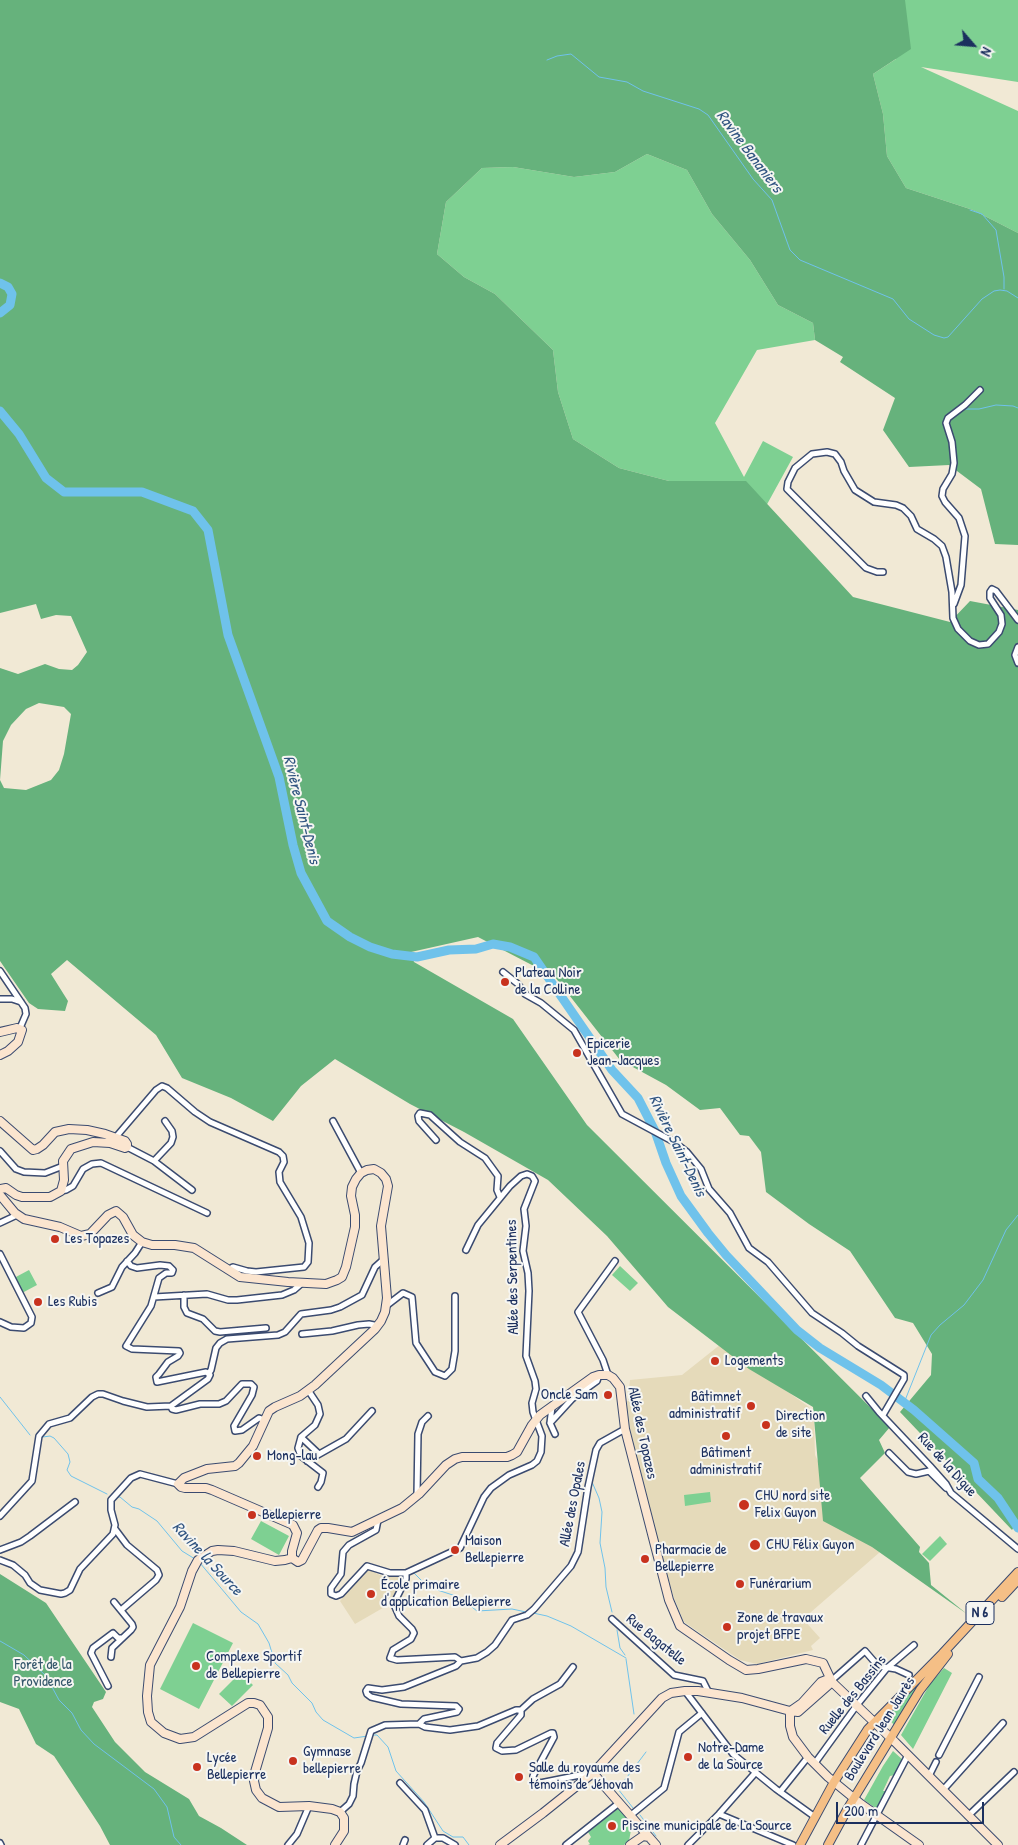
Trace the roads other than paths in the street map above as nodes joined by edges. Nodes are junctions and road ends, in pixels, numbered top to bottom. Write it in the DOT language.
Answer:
graph roads {
  1 [pos="980,390"];
  2 [pos="883,572"];
  3 [pos="953,607"];
  4 [pos="1018,620"];
  5 [pos="1018,647"];
  6 [pos="1018,663"];
  7 [pos="0,971"];
  8 [pos="502,972"];
  9 [pos="0,999"];
  10 [pos="22,1002"];
  11 [pos="20,1028"];
  12 [pos="0,1032"];
  13 [pos="0,1054"];
  14 [pos="0,1121"];
  15 [pos="333,1121"];
  16 [pos="165,1122"];
  17 [pos="114,1138"];
  18 [pos="436,1140"];
  19 [pos="127,1147"];
  20 [pos="0,1151"];
  21 [pos="154,1161"];
  22 [pos="64,1166"];
  23 [pos="361,1173"];
  24 [pos="0,1189"];
  25 [pos="192,1190"];
  26 [pos="61,1191"];
  27 [pos="0,1195"];
  28 [pos="500,1197"];
  29 [pos="207,1213"];
  30 [pos="17,1215"];
  31 [pos="0,1223"];
  32 [pos="142,1242"];
  33 [pos="466,1250"];
  34 [pos="0,1254"];
  35 [pos="384,1259"];
  36 [pos="127,1261"];
  37 [pos="615,1261"];
  38 [pos="228,1270"];
  39 [pos="302,1283"];
  40 [pos="98,1293"];
  41 [pos="184,1295"];
  42 [pos="455,1296"];
  43 [pos="154,1297"];
  44 [pos="386,1306"];
  45 [pos="0,1322"];
  46 [pos="266,1328"];
  47 [pos="375,1329"];
  48 [pos="302,1334"];
  49 [pos="209,1373"];
  50 [pos="599,1375"];
  51 [pos="608,1375"];
  52 [pos="308,1390"];
  53 [pos="866,1396"];
  54 [pos="170,1406"];
  55 [pos="552,1407"];
  56 [pos="372,1411"];
  57 [pos="883,1414"];
  58 [pos="428,1416"];
  59 [pos="264,1420"];
  60 [pos="536,1420"];
  61 [pos="550,1423"];
  62 [pos="625,1429"];
  63 [pos="555,1434"];
  64 [pos="302,1437"];
  65 [pos="889,1453"];
  66 [pos="319,1454"];
  67 [pos="307,1461"];
  68 [pos="178,1484"];
  69 [pos="318,1487"];
  70 [pos="948,1490"];
  71 [pos="417,1495"];
  72 [pos="75,1502"];
  73 [pos="0,1516"];
  74 [pos="378,1520"];
  75 [pos="115,1529"];
  76 [pos="1018,1549"];
  77 [pos="0,1550"];
  78 [pos="292,1558"];
  79 [pos="0,1560"];
  80 [pos="1018,1572"];
  81 [pos="406,1573"];
  82 [pos="1018,1580"];
  83 [pos="114,1602"];
  84 [pos="121,1610"];
  85 [pos="612,1619"];
  86 [pos="122,1638"];
  87 [pos="914,1646"];
  88 [pos="944,1655"];
  89 [pos="110,1657"];
  90 [pos="461,1662"];
  91 [pos="820,1662"];
  92 [pos="573,1667"];
  93 [pos="888,1668"];
  94 [pos="909,1675"];
  95 [pos="980,1677"];
  96 [pos="831,1681"];
  97 [pos="821,1682"];
  98 [pos="108,1686"];
  99 [pos="685,1691"];
  100 [pos="709,1693"];
  101 [pos="856,1705"];
  102 [pos="521,1710"];
  103 [pos="790,1712"];
  104 [pos="702,1713"];
  105 [pos="873,1722"];
  106 [pos="1002,1722"];
  107 [pos="419,1724"];
  108 [pos="891,1739"];
  109 [pos="908,1755"];
  110 [pos="939,1755"];
  111 [pos="808,1757"];
  112 [pos="936,1762"];
  113 [pos="815,1763"];
  114 [pos="756,1772"];
  115 [pos="1014,1772"];
  116 [pos="593,1773"];
  117 [pos="929,1776"];
  118 [pos="834,1782"];
  119 [pos="400,1783"];
  120 [pos="943,1790"];
  121 [pos="780,1792"];
  122 [pos="854,1798"];
  123 [pos="619,1803"];
  124 [pos="309,1806"];
  125 [pos="340,1812"];
  126 [pos="719,1814"];
  127 [pos="631,1815"];
  128 [pos="876,1815"];
  129 [pos="968,1816"];
  130 [pos="815,1817"];
  131 [pos="641,1831"];
  132 [pos="649,1837"];
  133 [pos="435,1838"];
  134 [pos="633,1843"];
  135 [pos="288,1845"];
  136 [pos="335,1845"];
  137 [pos="427,1845"];
  138 [pos="454,1845"];
  139 [pos="500,1845"];
  140 [pos="566,1845"];
  141 [pos="656,1845"];
  142 [pos="688,1845"];
  143 [pos="792,1845"];
  144 [pos="800,1845"];
  145 [pos="828,1845"];
  146 [pos="861,1845"];
  147 [pos="919,1845"];
  148 [pos="998,1845"];
  1 -- 3 [label="street"];
  2 -- 3 [label="street"];
  3 -- 4 [label="street"];
  5 -- 6 [label="street"];
  7 -- 10 [label="street"];
  8 -- 57 [label="street"];
  9 -- 10 [label="street"];
  10 -- 11 [label="street"];
  11 -- 12 [label="main road"];
  11 -- 13 [label="main road"];
  14 -- 17 [label="main road"];
  15 -- 23 [label="street"];
  16 -- 21 [label="street"];
  17 -- 19 [label="main road"];
  17 -- 38 [label="street"];
  18 -- 28 [label="street"];
  19 -- 21 [label="street"];
  19 -- 22 [label="main road"];
  20 -- 22 [label="street"];
  21 -- 25 [label="street"];
  22 -- 26 [label="main road"];
  23 -- 35 [label="main road"];
  23 -- 39 [label="main road"];
  24 -- 26 [label="main road"];
  26 -- 29 [label="street"];
  27 -- 30 [label="main road"];
  28 -- 33 [label="street, Allée des Serpentines"];
  28 -- 60 [label="street, Allée des Serpentines"];
  30 -- 31 [label="street"];
  30 -- 32 [label="main road"];
  32 -- 36 [label="street"];
  32 -- 38 [label="main road"];
  34 -- 45 [label="street"];
  35 -- 44 [label="main road"];
  35 -- 49 [label="street"];
  36 -- 40 [label="street"];
  36 -- 43 [label="street"];
  37 -- 51 [label="street"];
  38 -- 39 [label="main road"];
  39 -- 41 [label="street"];
  41 -- 43 [label="street"];
  41 -- 46 [label="street"];
  42 -- 44 [label="street"];
  43 -- 49 [label="street"];
  44 -- 47 [label="main road"];
  47 -- 48 [label="street"];
  47 -- 52 [label="main road"];
  49 -- 54 [label="street"];
  50 -- 51 [label="main road, Allée des Topazes"];
  50 -- 55 [label="main road"];
  50 -- 61 [label="street"];
  51 -- 62 [label="main road, Allée des Topazes"];
  52 -- 59 [label="main road"];
  52 -- 64 [label="street"];
  53 -- 57 [label="street, Rue de la Digue"];
  54 -- 59 [label="street"];
  54 -- 73 [label="street"];
  55 -- 60 [label="main road"];
  55 -- 61 [label="street"];
  56 -- 66 [label="street"];
  57 -- 70 [label="street, Rue de la Digue"];
  58 -- 71 [label="street"];
  59 -- 68 [label="main road"];
  60 -- 71 [label="main road"];
  60 -- 81 [label="street"];
  61 -- 63 [label="street"];
  62 -- 90 [label="street, Allée des Opales"];
  62 -- 91 [label="main road, Allée des Topazes"];
  64 -- 66 [label="street"];
  64 -- 67 [label="street"];
  65 -- 70 [label="street"];
  66 -- 67 [label="street"];
  67 -- 69 [label="street"];
  68 -- 75 [label="street"];
  68 -- 78 [label="main road"];
  70 -- 76 [label="street, Rue de la Digue"];
  71 -- 74 [label="main road"];
  72 -- 77 [label="street"];
  74 -- 78 [label="main road"];
  74 -- 81 [label="street"];
  75 -- 79 [label="street"];
  75 -- 84 [label="street"];
  78 -- 124 [label="main road"];
  80 -- 88 [label="main road, N 6"];
  81 -- 90 [label="street"];
  82 -- 88 [label="main road, N 6"];
  83 -- 84 [label="street"];
  84 -- 86 [label="street"];
  85 -- 100 [label="street, Rue Bagatelle"];
  86 -- 89 [label="street"];
  86 -- 98 [label="street"];
  87 -- 93 [label="street, Ruelle des Bassins"];
  88 -- 105 [label="main road, Boulevard Jean Jaurès / N 6"];
  88 -- 108 [label="main road, Boulevard Jean Jaurès / N 6"];
  90 -- 107 [label="street, Allée des Opales"];
  91 -- 96 [label="main road"];
  91 -- 97 [label="main road"];
  92 -- 102 [label="street"];
  93 -- 94 [label="street"];
  93 -- 96 [label="street"];
  93 -- 101 [label="street, Ruelle des Bassins"];
  95 -- 110 [label="street"];
  96 -- 97 [label="main road"];
  96 -- 101 [label="main road"];
  96 -- 103 [label="main road"];
  97 -- 103 [label="main road"];
  99 -- 100 [label="main road"];
  99 -- 104 [label="street, Rue Bagatelle"];
  99 -- 116 [label="main road"];
  100 -- 103 [label="main road"];
  101 -- 105 [label="main road"];
  101 -- 113 [label="street, Ruelle des Bassins"];
  102 -- 107 [label="street"];
  102 -- 116 [label="street"];
  103 -- 111 [label="main road"];
  104 -- 114 [label="street, Rue Bagatelle"];
  104 -- 127 [label="street"];
  105 -- 108 [label="main road"];
  105 -- 118 [label="main road, Boulevard Jean Jaurès / N 6"];
  106 -- 120 [label="street"];
  107 -- 125 [label="street"];
  108 -- 109 [label="main road"];
  108 -- 122 [label="main road, Boulevard Jean Jaurès / N 6"];
  109 -- 117 [label="main road"];
  109 -- 128 [label="street"];
  111 -- 113 [label="main road"];
  111 -- 121 [label="street"];
  112 -- 117 [label="street"];
  113 -- 118 [label="main road"];
  114 -- 121 [label="street, Rue Bagatelle"];
  114 -- 126 [label="street"];
  115 -- 129 [label="street"];
  116 -- 123 [label="main road"];
  116 -- 139 [label="main road"];
  117 -- 120 [label="main road"];
  118 -- 122 [label="main road"];
  118 -- 130 [label="main road, Boulevard Jean Jaurès / N 6"];
  119 -- 133 [label="street"];
  120 -- 129 [label="main road"];
  121 -- 130 [label="street, Rue Bagatelle"];
  122 -- 128 [label="main road"];
  122 -- 145 [label="main road, Boulevard Jean Jaurès / N 6"];
  123 -- 127 [label="main road"];
  123 -- 140 [label="street"];
  124 -- 125 [label="main road"];
  124 -- 135 [label="street"];
  125 -- 136 [label="main road"];
  126 -- 142 [label="street"];
  126 -- 143 [label="street"];
  127 -- 131 [label="main road"];
  128 -- 146 [label="street"];
  128 -- 147 [label="main road"];
  129 -- 148 [label="main road"];
  130 -- 144 [label="main road, Boulevard Jean Jaurès / N 6"];
  131 -- 132 [label="main road"];
  131 -- 134 [label="main road"];
  132 -- 134 [label="main road"];
  132 -- 141 [label="main road"];
  133 -- 137 [label="street"];
  133 -- 138 [label="street"];
}
